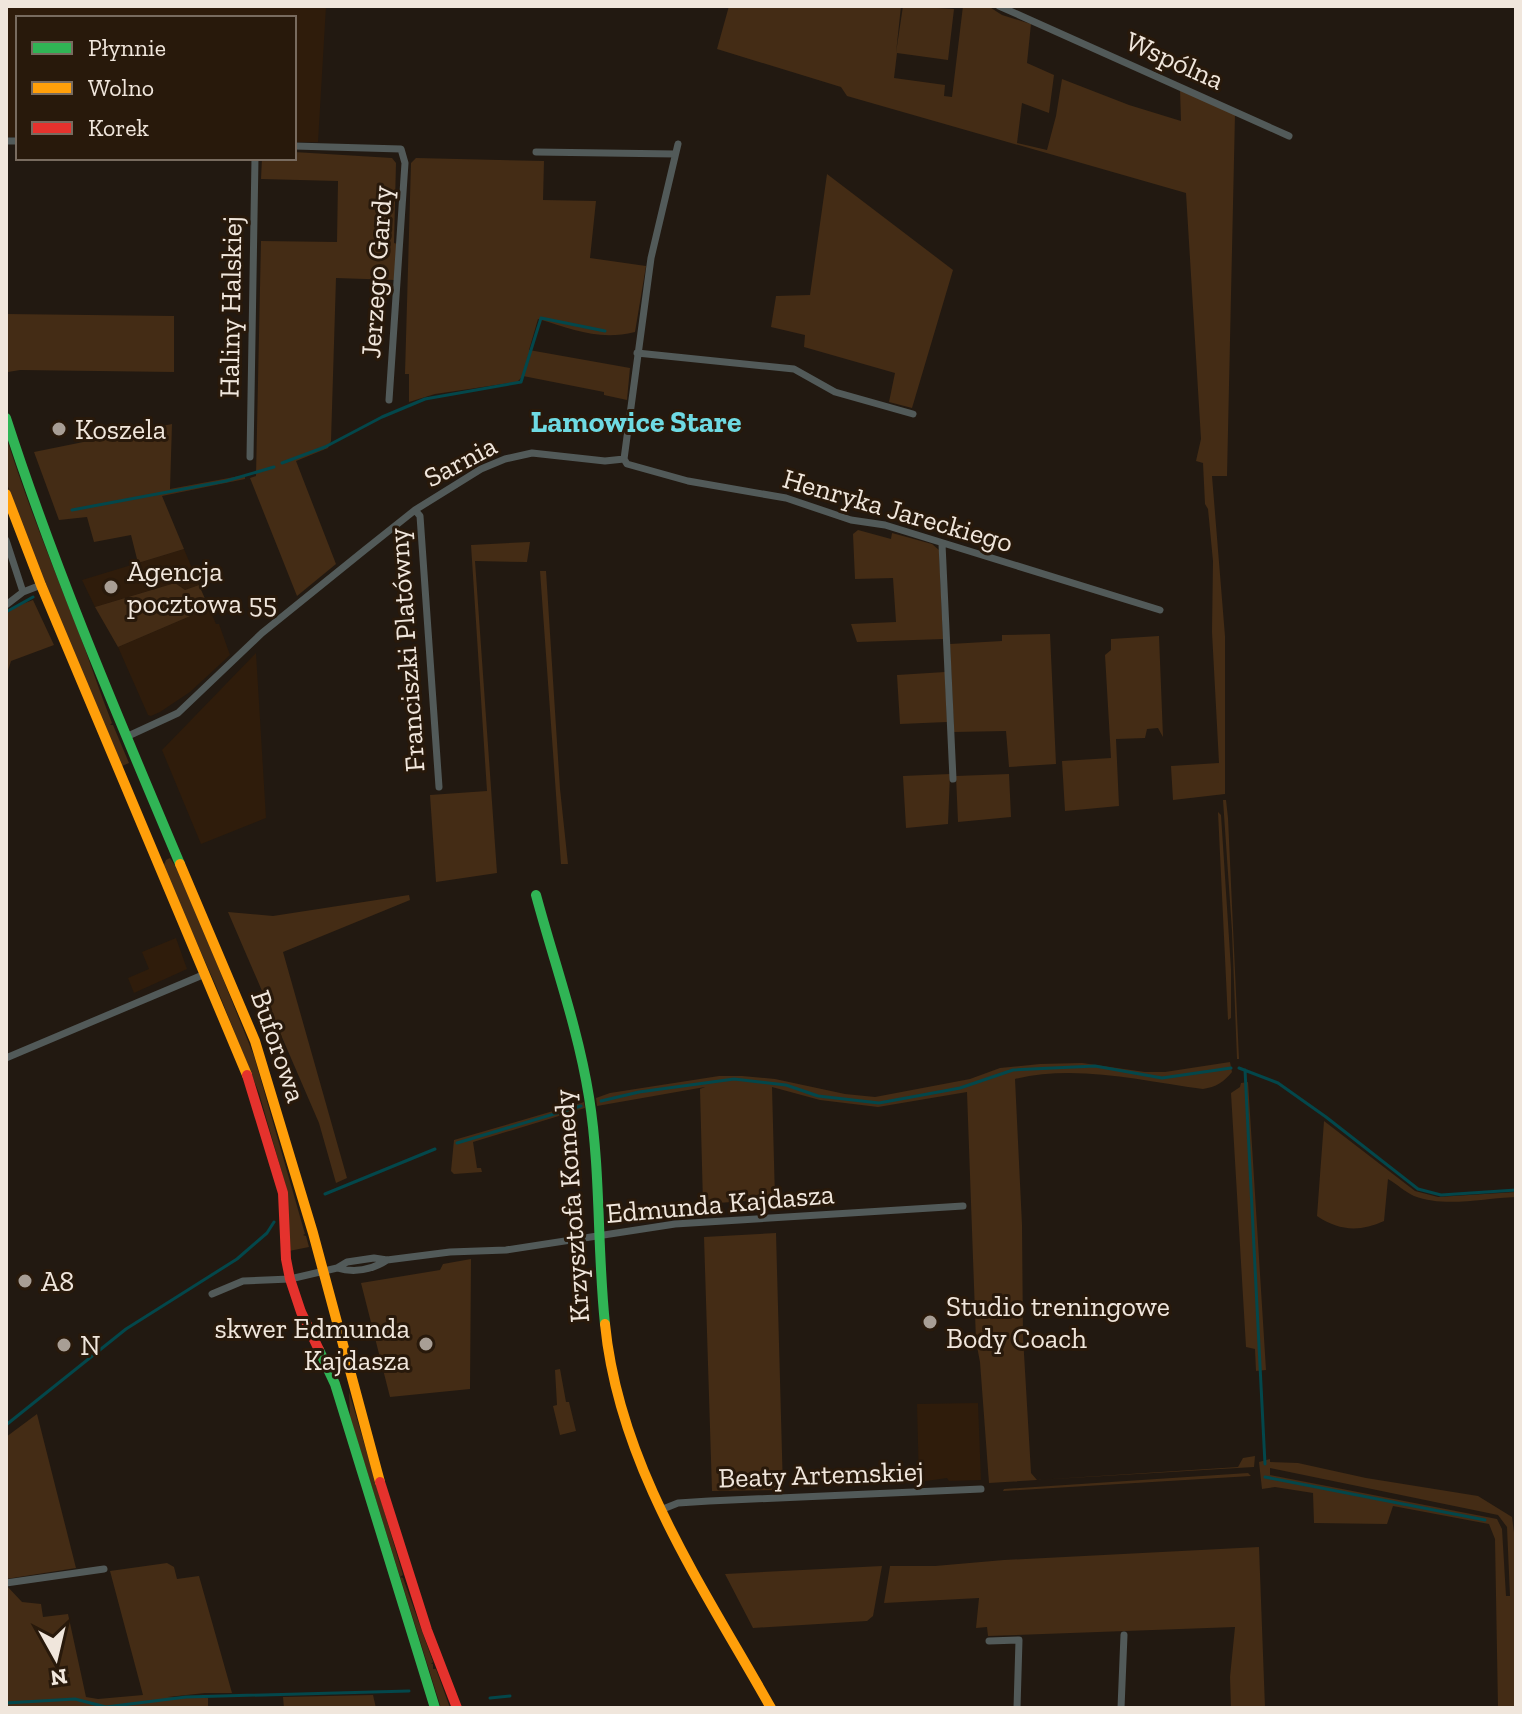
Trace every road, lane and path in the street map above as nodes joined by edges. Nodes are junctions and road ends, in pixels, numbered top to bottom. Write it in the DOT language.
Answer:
graph roads {
  1 [pos="999,6"];
  2 [pos="1289,136"];
  3 [pos="678,144"];
  4 [pos="296,146"];
  5 [pos="536,152"];
  6 [pos="675,154"];
  7 [pos="255,160"];
  8 [pos="637,353"];
  9 [pos="389,400"];
  10 [pos="913,414"];
  11 [pos="6,418"];
  12 [pos="250,457"];
  13 [pos="624,459"];
  14 [pos="6,494"];
  15 [pos="415,510"];
  16 [pos="6,540"];
  17 [pos="942,544"];
  18 [pos="41,585"];
  19 [pos="23,592"];
  20 [pos="6,605"];
  21 [pos="1160,610"];
  22 [pos="126,737"];
  23 [pos="953,779"];
  24 [pos="439,787"];
  25 [pos="536,895"];
  26 [pos="205,974"];
  27 [pos="6,1058"];
  28 [pos="963,1206"];
  29 [pos="598,1237"];
  30 [pos="323,1271"];
  31 [pos="290,1279"];
  32 [pos="212,1294"];
  33 [pos="981,1489"];
  34 [pos="663,1509"];
  35 [pos="104,1569"];
  36 [pos="6,1583"];
  37 [pos="1124,1635"];
  38 [pos="989,1641"];
  39 [pos="435,1708"];
  40 [pos="457,1708"];
  41 [pos="771,1708"];
  42 [pos="1017,1708"];
  43 [pos="1121,1708"];
  1 -- 2 [label="street, Wspólna"];
  3 -- 6 [label="street"];
  4 -- 9 [label="street, Jerzego Gardy"];
  5 -- 6 [label="street"];
  6 -- 8 [label="street"];
  7 -- 12 [label="street, Haliny Halskiej"];
  8 -- 10 [label="street"];
  8 -- 13 [label="street"];
  11 -- 22 [label="street, Buforowa"];
  13 -- 15 [label="street, Sarnia"];
  13 -- 17 [label="street, Henryka Jareckiego"];
  14 -- 18 [label="street, Buforowa"];
  15 -- 22 [label="street, Sarnia"];
  15 -- 24 [label="street, Franciszki Platówny"];
  16 -- 19 [label="street"];
  17 -- 21 [label="street, Henryka Jareckiego"];
  17 -- 23 [label="street"];
  18 -- 19 [label="street"];
  18 -- 26 [label="street, Buforowa"];
  19 -- 20 [label="street"];
  22 -- 30 [label="street, Buforowa"];
  25 -- 29 [label="street, Krzysztofa Komedy"];
  26 -- 27 [label="street"];
  26 -- 31 [label="street, Buforowa"];
  28 -- 29 [label="street, Edmunda Kajdasza"];
  29 -- 30 [label="street, Edmunda Kajdasza"];
  29 -- 34 [label="street, Krzysztofa Komedy"];
  30 -- 31 [label="street, Edmunda Kajdasza"];
  30 -- 40 [label="street, Buforowa"];
  31 -- 32 [label="street, Edmunda Kajdasza"];
  31 -- 39 [label="street, Buforowa"];
  33 -- 34 [label="street, Beaty Artemskiej"];
  34 -- 41 [label="street, Krzysztofa Komedy"];
  35 -- 36 [label="street"];
  37 -- 43 [label="street"];
  38 -- 42 [label="street"];
}
